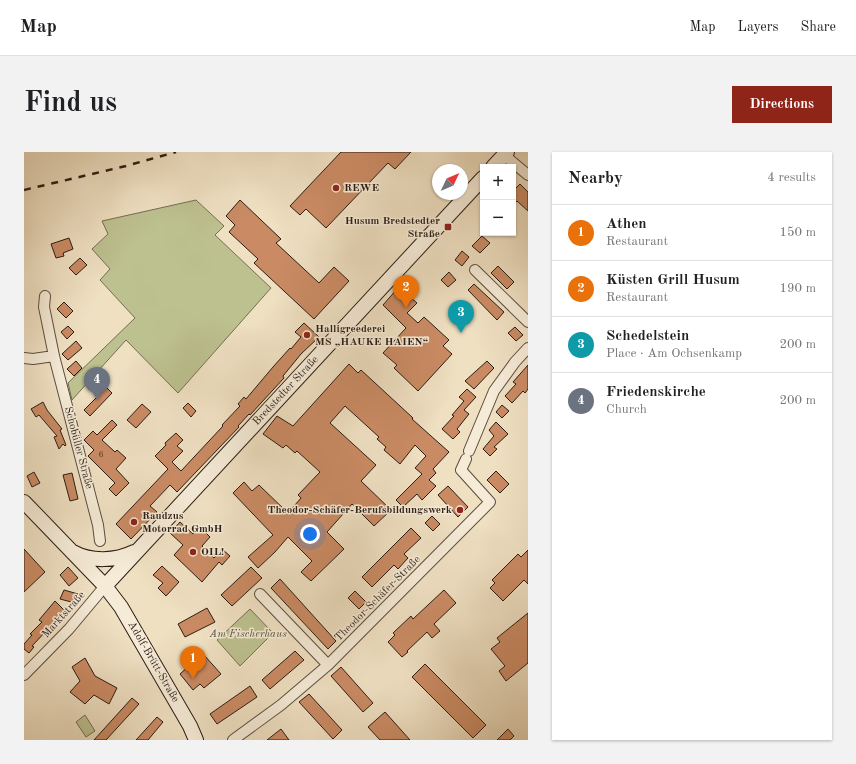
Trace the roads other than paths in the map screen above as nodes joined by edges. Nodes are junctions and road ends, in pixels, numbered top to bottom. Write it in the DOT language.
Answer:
graph roads {
  1 [pos="506,153"];
  2 [pos="496,164"];
  3 [pos="528,175"];
  4 [pos="480,181"];
  5 [pos="475,270"];
  6 [pos="45,296"];
  7 [pos="528,322"];
  8 [pos="528,348"];
  9 [pos="54,356"];
  10 [pos="24,358"];
  11 [pos="24,502"];
  12 [pos="100,541"];
  13 [pos="68,549"];
  14 [pos="140,549"];
  15 [pos="105,586"];
  16 [pos="260,594"];
  17 [pos="328,665"];
  18 [pos="24,675"];
  19 [pos="196,740"];
  20 [pos="233,740"];
  1 -- 2 [label="main road"];
  1 -- 3 [label="street"];
  4 -- 14 [label="main road, Bredstedter Straße"];
  5 -- 7 [label="street"];
  6 -- 9 [label="street, Schobüller Straße"];
  8 -- 17 [label="street, Theodor-Schäfer-Straße"];
  9 -- 10 [label="street"];
  9 -- 12 [label="street, Schobüller Straße"];
  11 -- 13 [label="main road"];
  13 -- 14 [label="main road"];
  13 -- 15 [label="main road"];
  14 -- 15 [label="main road, Bredstedter Straße"];
  15 -- 18 [label="street, Marktstraße"];
  15 -- 19 [label="main road, Adolf-Brütt-Straße"];
  16 -- 17 [label="street"];
  17 -- 20 [label="street, Theodor-Schäfer-Straße"];
}
